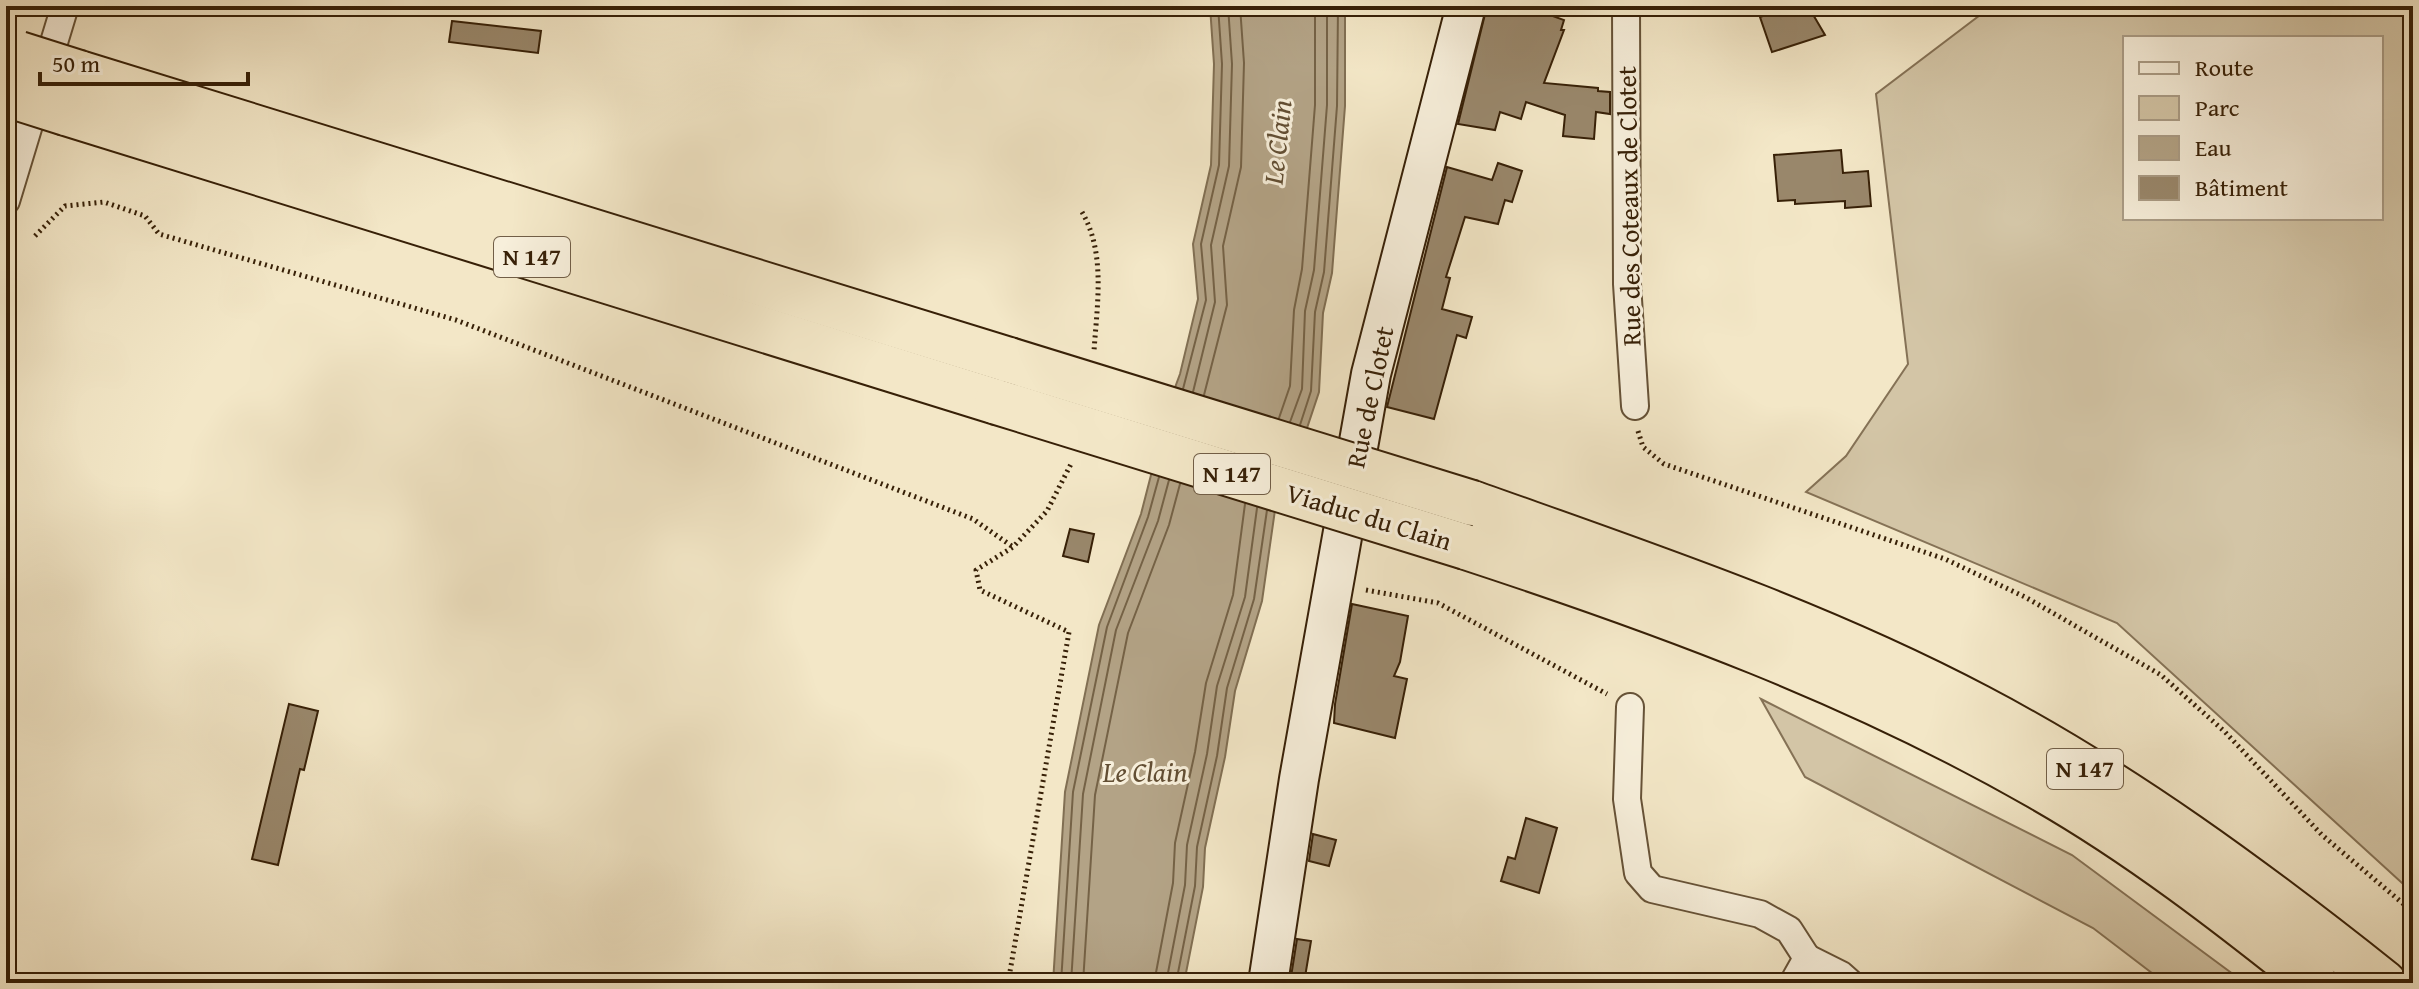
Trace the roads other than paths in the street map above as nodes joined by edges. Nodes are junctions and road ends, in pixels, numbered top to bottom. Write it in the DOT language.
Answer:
graph roads {
  1 [pos="65,6"];
  2 [pos="1466,6"];
  3 [pos="1626,6"];
  4 [pos="10,66"];
  5 [pos="72,93"];
  6 [pos="6,201"];
  7 [pos="1635,406"];
  8 [pos="1630,707"];
  9 [pos="1807,958"];
  10 [pos="1268,983"];
  11 [pos="1793,983"];
  12 [pos="1850,983"];
  13 [pos="2315,983"];
  14 [pos="2384,983"];
  1 -- 6 [label="street"];
  2 -- 10 [label="main road, Rue de Clotet"];
  3 -- 7 [label="street, Rue des Coteaux de Clotet"];
  4 -- 5 [label="highway, N 147, bridge"];
  5 -- 13 [label="highway, Viaduc du Clain / N 147, bridge"];
  5 -- 14 [label="highway, Viaduc du Clain / N 147, bridge"];
  8 -- 9 [label="street"];
  9 -- 11 [label="street"];
  9 -- 12 [label="street"];
}
